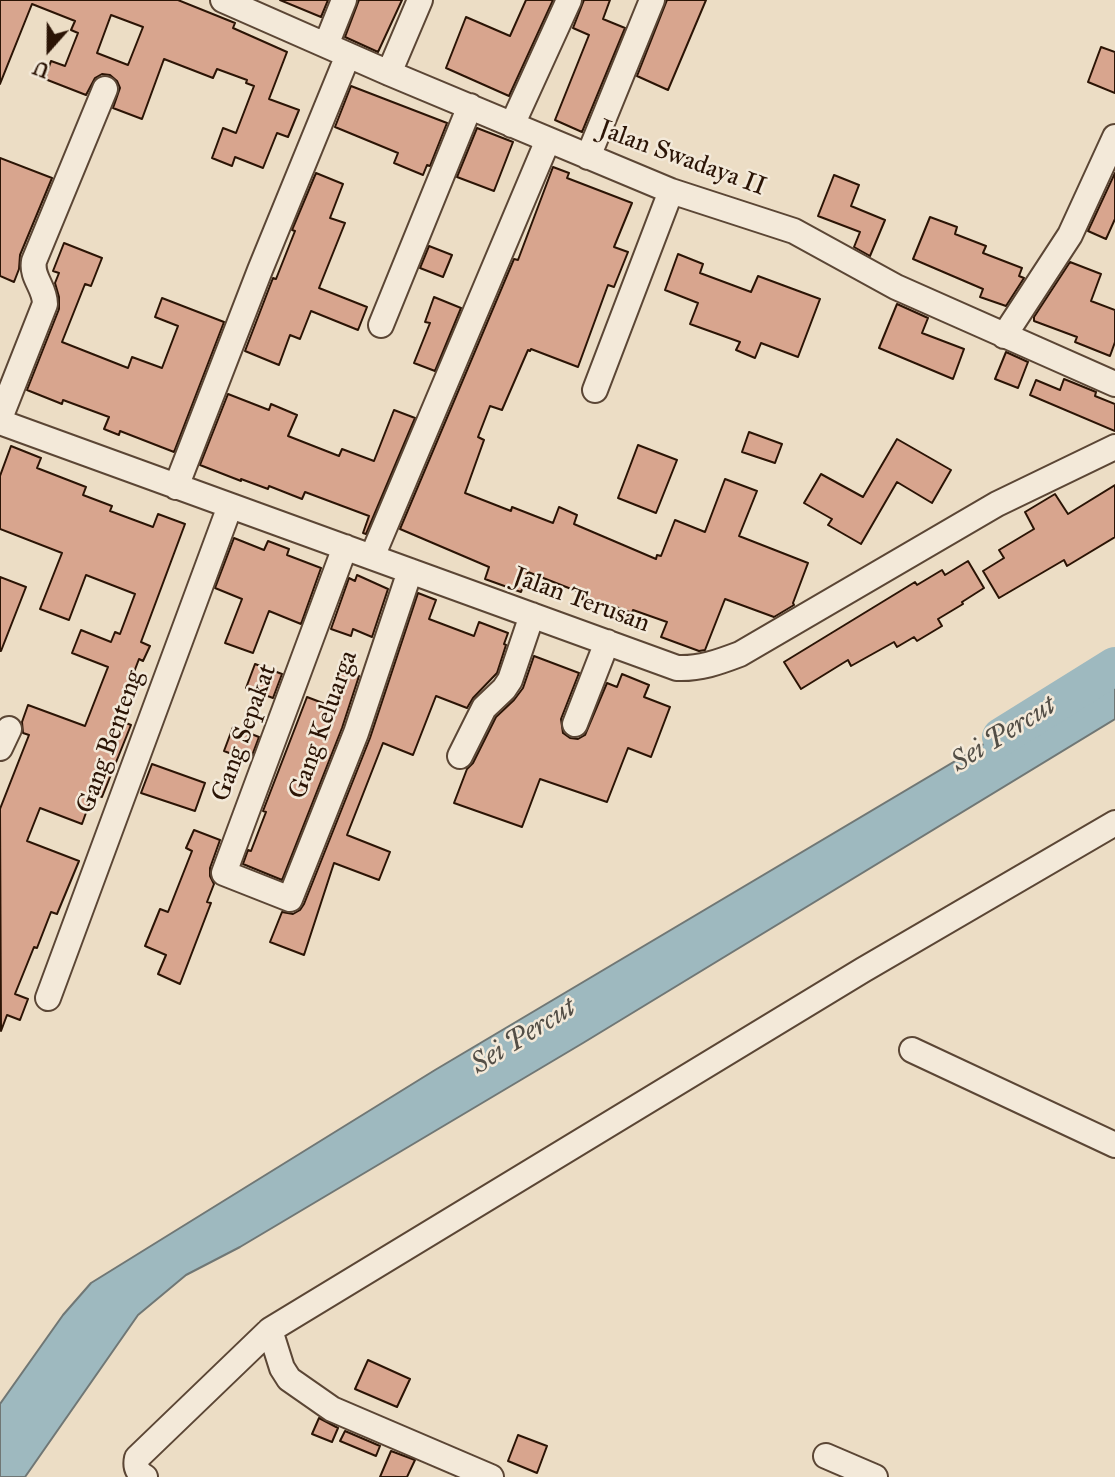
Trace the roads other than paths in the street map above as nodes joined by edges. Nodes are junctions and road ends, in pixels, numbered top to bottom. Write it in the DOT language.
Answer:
graph roads {
  1 [pos="223,0"];
  2 [pos="344,0"];
  3 [pos="420,0"];
  4 [pos="569,0"];
  5 [pos="652,0"];
  6 [pos="337,50"];
  7 [pos="389,73"];
  8 [pos="105,89"];
  9 [pos="470,106"];
  10 [pos="512,125"];
  11 [pos="1115,137"];
  12 [pos="548,140"];
  13 [pos="588,157"];
  14 [pos="671,191"];
  15 [pos="381,326"];
  16 [pos="1004,336"];
  17 [pos="1115,384"];
  18 [pos="595,390"];
  19 [pos="0,420"];
  20 [pos="1115,447"];
  21 [pos="176,487"];
  22 [pos="230,506"];
  23 [pos="345,547"];
  24 [pos="372,557"];
  25 [pos="410,571"];
  26 [pos="531,615"];
  27 [pos="607,642"];
  28 [pos="575,724"];
  29 [pos="460,756"];
  30 [pos="1115,823"];
  31 [pos="290,899"];
  32 [pos="48,998"];
  33 [pos="912,1050"];
  34 [pos="1115,1145"];
  35 [pos="270,1330"];
  36 [pos="826,1455"];
  37 [pos="145,1477"];
  38 [pos="491,1477"];
  39 [pos="875,1477"];
  1 -- 6 [label="street, Jalan Swadaya II"];
  2 -- 6 [label="street"];
  3 -- 7 [label="street"];
  4 -- 10 [label="street"];
  5 -- 13 [label="street"];
  6 -- 7 [label="street, Jalan Swadaya II"];
  6 -- 21 [label="street"];
  7 -- 9 [label="street, Jalan Swadaya II"];
  8 -- 19 [label="street"];
  9 -- 10 [label="street, Jalan Swadaya II"];
  9 -- 15 [label="street"];
  10 -- 12 [label="street, Jalan Swadaya II"];
  11 -- 16 [label="street"];
  12 -- 13 [label="street, Jalan Swadaya II"];
  12 -- 24 [label="street"];
  13 -- 14 [label="street, Jalan Swadaya II"];
  14 -- 16 [label="street, Jalan Swadaya II"];
  14 -- 18 [label="street"];
  16 -- 17 [label="street, Jalan Swadaya II"];
  19 -- 21 [label="street, Jalan Terusan"];
  20 -- 27 [label="street, Jalan Terusan"];
  21 -- 22 [label="street, Jalan Terusan"];
  22 -- 23 [label="street, Jalan Terusan"];
  22 -- 32 [label="street, Gang Benteng"];
  23 -- 24 [label="street, Jalan Terusan"];
  23 -- 31 [label="street, Gang Sepakat"];
  24 -- 25 [label="street, Jalan Terusan"];
  25 -- 26 [label="street, Jalan Terusan"];
  25 -- 31 [label="street, Gang Keluarga"];
  26 -- 27 [label="street, Jalan Terusan"];
  26 -- 29 [label="street"];
  27 -- 28 [label="street"];
  30 -- 35 [label="street"];
  33 -- 34 [label="street"];
  35 -- 37 [label="street"];
  35 -- 38 [label="street"];
  36 -- 39 [label="street"];
}
